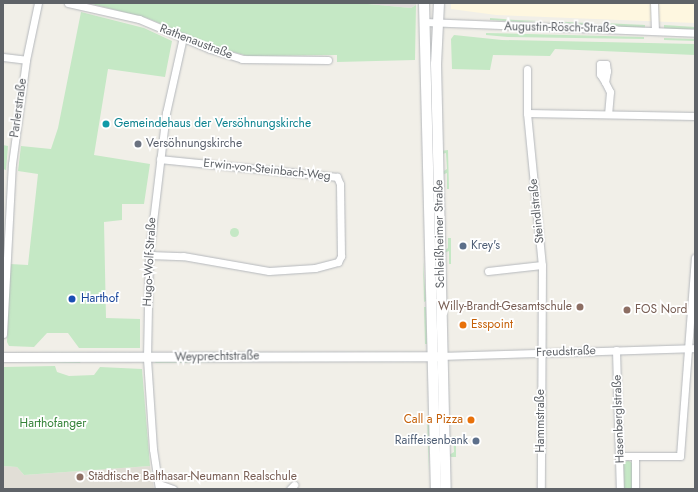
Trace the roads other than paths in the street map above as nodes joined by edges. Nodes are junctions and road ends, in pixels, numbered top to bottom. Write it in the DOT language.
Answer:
graph roads {
  1 [pos="38,3"];
  2 [pos="68,3"];
  3 [pos="424,3"];
  4 [pos="439,3"];
  5 [pos="654,3"];
  6 [pos="425,22"];
  7 [pos="439,22"];
  8 [pos="655,31"];
  9 [pos="695,33"];
  10 [pos="183,37"];
  11 [pos="3,57"];
  12 [pos="26,60"];
  13 [pos="328,60"];
  14 [pos="527,69"];
  15 [pos="605,82"];
  16 [pos="527,112"];
  17 [pos="608,114"];
  18 [pos="695,116"];
  19 [pos="160,159"];
  20 [pos="149,255"];
  21 [pos="695,258"];
  22 [pos="542,265"];
  23 [pos="4,270"];
  24 [pos="488,271"];
  25 [pos="3,334"];
  26 [pos="692,347"];
  27 [pos="616,350"];
  28 [pos="541,353"];
  29 [pos="432,356"];
  30 [pos="443,356"];
  31 [pos="3,357"];
  32 [pos="147,358"];
  33 [pos="620,456"];
  34 [pos="635,456"];
  35 [pos="159,487"];
  36 [pos="173,489"];
  37 [pos="436,489"];
  38 [pos="446,489"];
  39 [pos="541,489"];
  40 [pos="620,489"];
  41 [pos="635,489"];
  1 -- 12 [label="street, Parlerstraße"];
  2 -- 10 [label="street, Rathenaustraße"];
  3 -- 6 [label="main road, Schleißheimer Straße"];
  4 -- 7 [label="main road, Schleißheimer Straße"];
  5 -- 8 [label="street"];
  6 -- 7 [label="street, Augustin-Rösch-Straße"];
  6 -- 29 [label="main road, Schleißheimer Straße"];
  7 -- 8 [label="street, Augustin-Rösch-Straße"];
  7 -- 30 [label="main road, Schleißheimer Straße"];
  8 -- 9 [label="street, Augustin-Rösch-Straße"];
  10 -- 13 [label="street, Rathenaustraße"];
  10 -- 19 [label="street, Hugo-Wolf-Straße"];
  11 -- 12 [label="street"];
  12 -- 23 [label="street, Parlerstraße"];
  14 -- 16 [label="street, Steindlstraße"];
  15 -- 17 [label="street"];
  16 -- 17 [label="street"];
  16 -- 22 [label="street, Steindlstraße"];
  17 -- 18 [label="street"];
  19 -- 20 [label="street, Hugo-Wolf-Straße"];
  19 -- 20 [label="street, Erwin-von-Steinbach-Weg"];
  20 -- 32 [label="street, Hugo-Wolf-Straße"];
  21 -- 26 [label="street"];
  22 -- 24 [label="street"];
  22 -- 28 [label="street, Steindlstraße"];
  23 -- 25 [label="street, Parlerstraße"];
  26 -- 27 [label="street, Freudstraße"];
  26 -- 34 [label="street"];
  27 -- 28 [label="street, Freudstraße"];
  27 -- 33 [label="street, Hasenberglstraße"];
  28 -- 30 [label="street, Freudstraße"];
  28 -- 39 [label="street, Hammstraße"];
  29 -- 30 [label="street, Weyprechtstraße"];
  29 -- 32 [label="street, Weyprechtstraße"];
  29 -- 37 [label="main road, Schleißheimer Straße"];
  30 -- 38 [label="main road, Schleißheimer Straße"];
  31 -- 32 [label="street, Weyprechtstraße"];
  32 -- 35 [label="street, Hugo-Wolf-Straße"];
  33 -- 34 [label="street"];
  33 -- 40 [label="street, Hasenberglstraße"];
  34 -- 41 [label="street, Hasenberglstraße"];
  35 -- 36 [label="street"];
}
